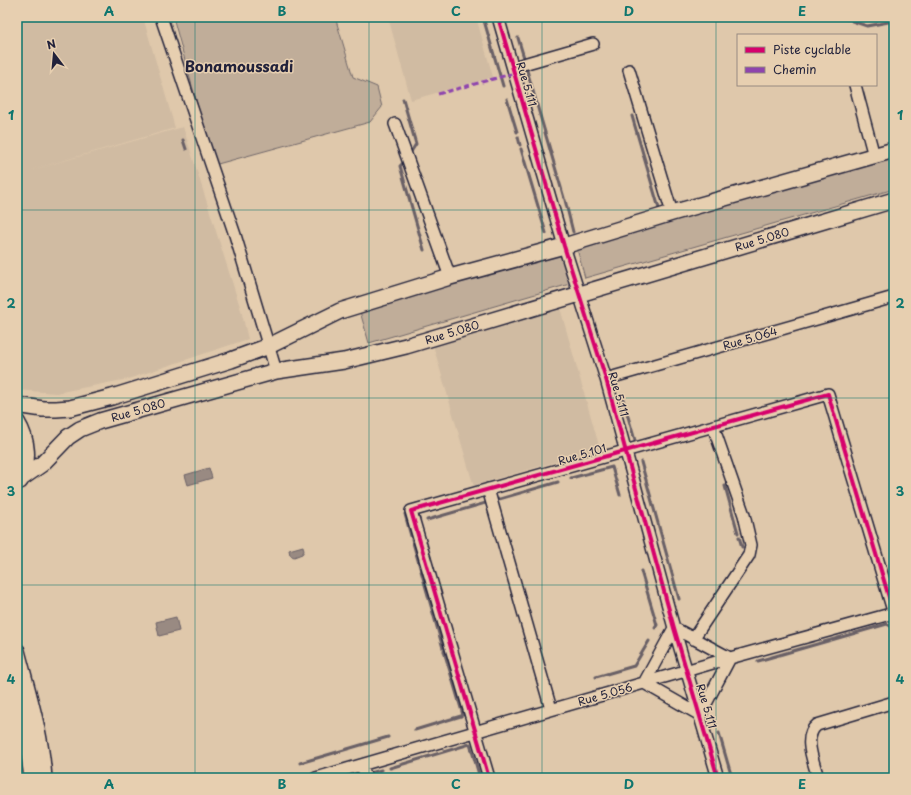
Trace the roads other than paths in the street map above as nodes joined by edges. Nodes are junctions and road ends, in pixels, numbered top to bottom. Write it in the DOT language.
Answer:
graph roads {
  1 [pos="161,17"];
  2 [pos="498,17"];
  3 [pos="593,44"];
  4 [pos="513,67"];
  5 [pos="629,70"];
  6 [pos="855,86"];
  7 [pos="395,124"];
  8 [pos="894,150"];
  9 [pos="874,156"];
  10 [pos="893,203"];
  11 [pos="672,213"];
  12 [pos="564,246"];
  13 [pos="450,277"];
  14 [pos="580,293"];
  15 [pos="894,298"];
  16 [pos="269,346"];
  17 [pos="276,371"];
  18 [pos="606,379"];
  19 [pos="17,405"];
  20 [pos="17,422"];
  21 [pos="713,426"];
  22 [pos="626,451"];
  23 [pos="19,483"];
  24 [pos="488,489"];
  25 [pos="894,613"];
  26 [pos="674,628"];
  27 [pos="694,639"];
  28 [pos="17,651"];
  29 [pos="730,658"];
  30 [pos="687,670"];
  31 [pos="644,683"];
  32 [pos="17,695"];
  33 [pos="894,702"];
  34 [pos="551,709"];
  35 [pos="700,715"];
  36 [pos="475,731"];
  37 [pos="362,765"];
  38 [pos="32,778"];
  39 [pos="44,778"];
  40 [pos="316,778"];
  41 [pos="366,778"];
  42 [pos="489,778"];
  43 [pos="718,778"];
  44 [pos="818,778"];
  1 -- 16 [label="street"];
  2 -- 4 [label="street, Rue 5.111"];
  3 -- 4 [label="street"];
  4 -- 12 [label="street, Rue 5.111"];
  5 -- 11 [label="street"];
  6 -- 9 [label="street"];
  7 -- 13 [label="street"];
  8 -- 9 [label="main road, Rue 5.080"];
  9 -- 11 [label="main road, Rue 5.080"];
  10 -- 14 [label="main road, Rue 5.080"];
  11 -- 12 [label="main road, Rue 5.080"];
  12 -- 13 [label="main road, Rue 5.080"];
  12 -- 14 [label="street, Rue 5.111"];
  13 -- 16 [label="main road, Rue 5.080"];
  14 -- 17 [label="main road, Rue 5.080"];
  14 -- 18 [label="street, Rue 5.111"];
  15 -- 18 [label="street, Rue 5.064"];
  16 -- 17 [label="street"];
  16 -- 19 [label="main road, Rue 5.080"];
  17 -- 23 [label="main road, Rue 5.080"];
  18 -- 22 [label="street, Rue 5.111"];
  20 -- 23 [label="main road"];
  21 -- 22 [label="street, Rue 5.101"];
  21 -- 25 [label="street, Rue 5.101"];
  21 -- 27 [label="street"];
  22 -- 24 [label="street, Rue 5.101"];
  22 -- 26 [label="street, Rue 5.111"];
  24 -- 34 [label="street"];
  24 -- 36 [label="street, Rue 5.101"];
  25 -- 29 [label="street, Rue 5.056"];
  26 -- 27 [label="street"];
  26 -- 30 [label="street, Rue 5.111"];
  26 -- 31 [label="street"];
  27 -- 29 [label="street"];
  28 -- 39 [label="main road"];
  29 -- 30 [label="street, Rue 5.056"];
  29 -- 35 [label="street"];
  30 -- 31 [label="street, Rue 5.056"];
  30 -- 35 [label="street, Rue 5.111"];
  31 -- 34 [label="street, Rue 5.056"];
  31 -- 35 [label="street"];
  32 -- 38 [label="main road"];
  33 -- 44 [label="street"];
  34 -- 36 [label="street, Rue 5.056"];
  35 -- 43 [label="street, Rue 5.111"];
  36 -- 37 [label="street, Rue 5.056"];
  36 -- 42 [label="street, Rue 5.101"];
  37 -- 40 [label="street, Rue 5.056"];
  37 -- 41 [label="street"];
}
